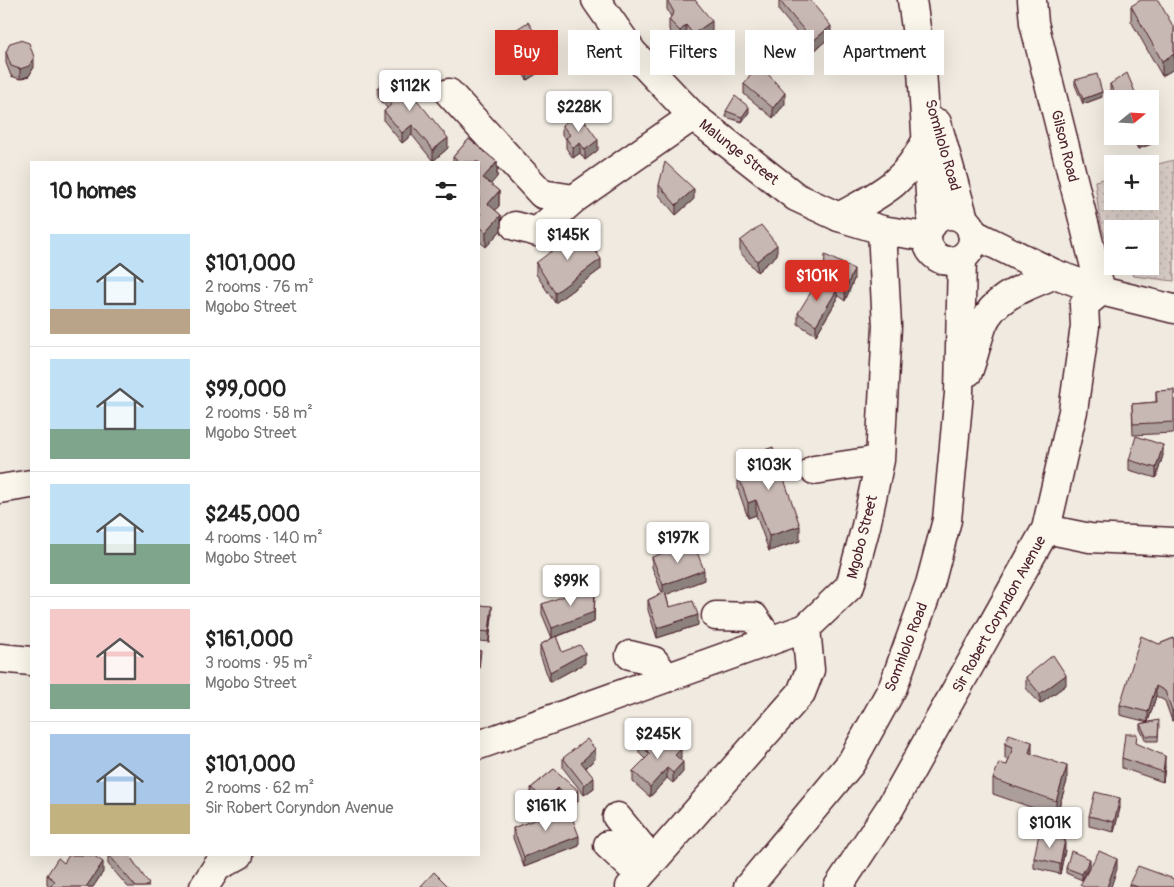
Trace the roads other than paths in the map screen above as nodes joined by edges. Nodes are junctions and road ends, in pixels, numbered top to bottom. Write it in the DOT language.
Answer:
graph roads {
  1 [pos="596,0"];
  2 [pos="912,0"];
  3 [pos="1032,0"];
  4 [pos="916,30"];
  5 [pos="922,75"];
  6 [pos="923,75"];
  7 [pos="449,93"];
  8 [pos="693,116"];
  9 [pos="926,141"];
  10 [pos="574,199"];
  11 [pos="839,217"];
  12 [pos="515,226"];
  13 [pos="882,230"];
  14 [pos="952,240"];
  15 [pos="1045,270"];
  16 [pos="1101,290"];
  17 [pos="1174,309"];
  18 [pos="959,393"];
  19 [pos="880,460"];
  20 [pos="814,470"];
  21 [pos="30,484"];
  22 [pos="0,489"];
  23 [pos="1046,529"];
  24 [pos="1174,542"];
  25 [pos="716,616"];
  26 [pos="806,628"];
  27 [pos="770,641"];
  28 [pos="630,655"];
  29 [pos="0,658"];
  30 [pos="30,661"];
  31 [pos="667,678"];
  32 [pos="480,745"];
  33 [pos="617,817"];
  34 [pos="608,845"];
  35 [pos="236,856"];
  36 [pos="641,874"];
  37 [pos="204,887"];
  38 [pos="748,887"];
  39 [pos="838,887"];
  1 -- 8 [label="street, Malunge Street"];
  2 -- 4 [label="street, Somhlolo Road"];
  3 -- 16 [label="street, Gilson Road"];
  5 -- 9 [label="street, Somhlolo Road"];
  6 -- 14 [label="street, Somhlolo Road"];
  7 -- 10 [label="street"];
  8 -- 10 [label="street"];
  8 -- 11 [label="street, Malunge Street"];
  9 -- 11 [label="street"];
  9 -- 14 [label="street, Somhlolo Road"];
  10 -- 12 [label="street"];
  11 -- 13 [label="street, Malunge Street"];
  13 -- 14 [label="street, Malunge Street"];
  13 -- 19 [label="street, Mgobo Street"];
  14 -- 15 [label="street, Malunge Street"];
  14 -- 18 [label="street, Somhlolo Road"];
  15 -- 16 [label="street, Malunge Street"];
  15 -- 18 [label="street"];
  16 -- 17 [label="street, Malunge Street"];
  16 -- 23 [label="street, Sir Robert Coryndon Avenue"];
  18 -- 38 [label="street, Somhlolo Road"];
  19 -- 20 [label="street"];
  19 -- 26 [label="street, Mgobo Street"];
  21 -- 22 [label="street"];
  23 -- 24 [label="street"];
  23 -- 39 [label="street, Sir Robert Coryndon Avenue"];
  25 -- 27 [label="street"];
  26 -- 27 [label="street, Mgobo Street"];
  26 -- 36 [label="street"];
  27 -- 31 [label="street, Mgobo Street"];
  28 -- 31 [label="street"];
  29 -- 30 [label="street"];
  31 -- 32 [label="street, Mgobo Street"];
  33 -- 36 [label="street"];
  34 -- 36 [label="street"];
  35 -- 37 [label="street"];
}
